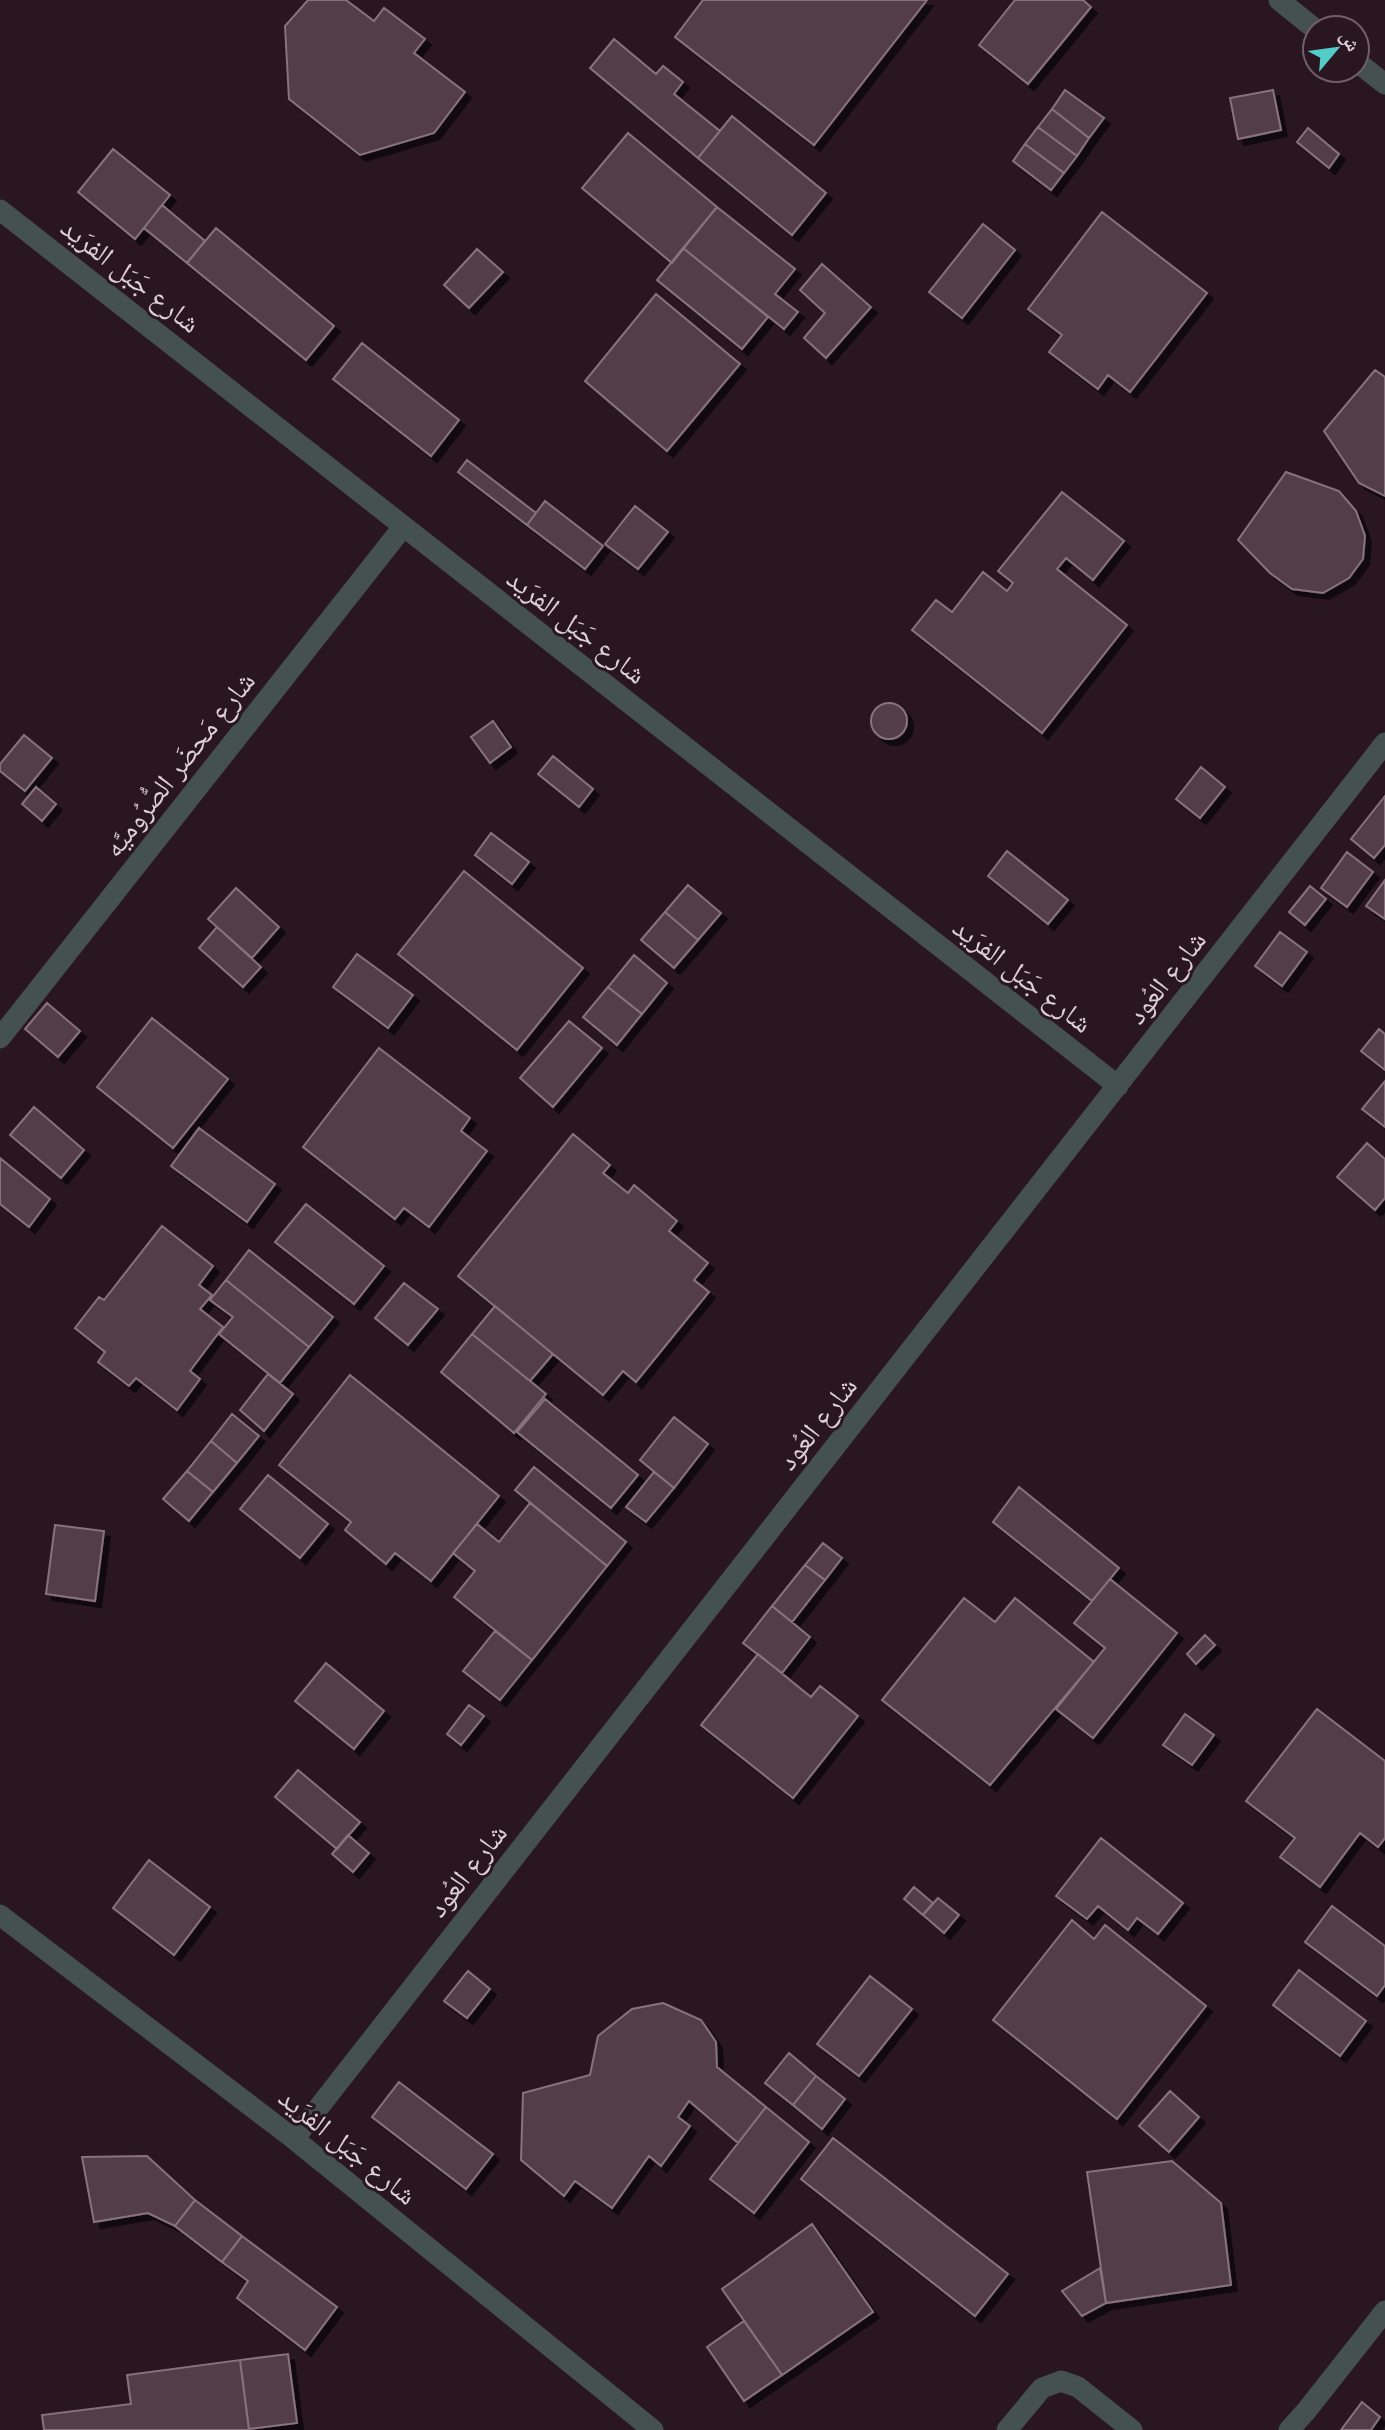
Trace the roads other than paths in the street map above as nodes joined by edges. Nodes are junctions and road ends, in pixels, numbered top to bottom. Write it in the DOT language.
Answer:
graph roads {
  1 [pos="1279,0"];
  2 [pos="1301,18"];
  3 [pos="1371,73"];
  4 [pos="1385,84"];
  5 [pos="0,209"];
  6 [pos="403,527"];
  7 [pos="1385,743"];
  8 [pos="0,1038"];
  9 [pos="1118,1086"];
  10 [pos="0,1914"];
  11 [pos="294,2139"];
  12 [pos="1385,2311"];
  13 [pos="653,2430"];
  14 [pos="1007,2430"];
  15 [pos="1132,2430"];
  16 [pos="1289,2430"];
  1 -- 2 [label="street"];
  3 -- 4 [label="street"];
  5 -- 6 [label="street, شارع جَبَل الفرَيد"];
  6 -- 8 [label="street, شارع مَحضَر الصُّرُوميَّه"];
  6 -- 9 [label="street, شارع جَبَل الفرَيد"];
  7 -- 9 [label="street, شارع العُود"];
  9 -- 11 [label="street, شارع العُود"];
  10 -- 11 [label="street, شارع جَبَل الفرَيد"];
  11 -- 13 [label="street, شارع جَبَل الفرَيد"];
  12 -- 16 [label="street"];
  14 -- 15 [label="street"];
}
